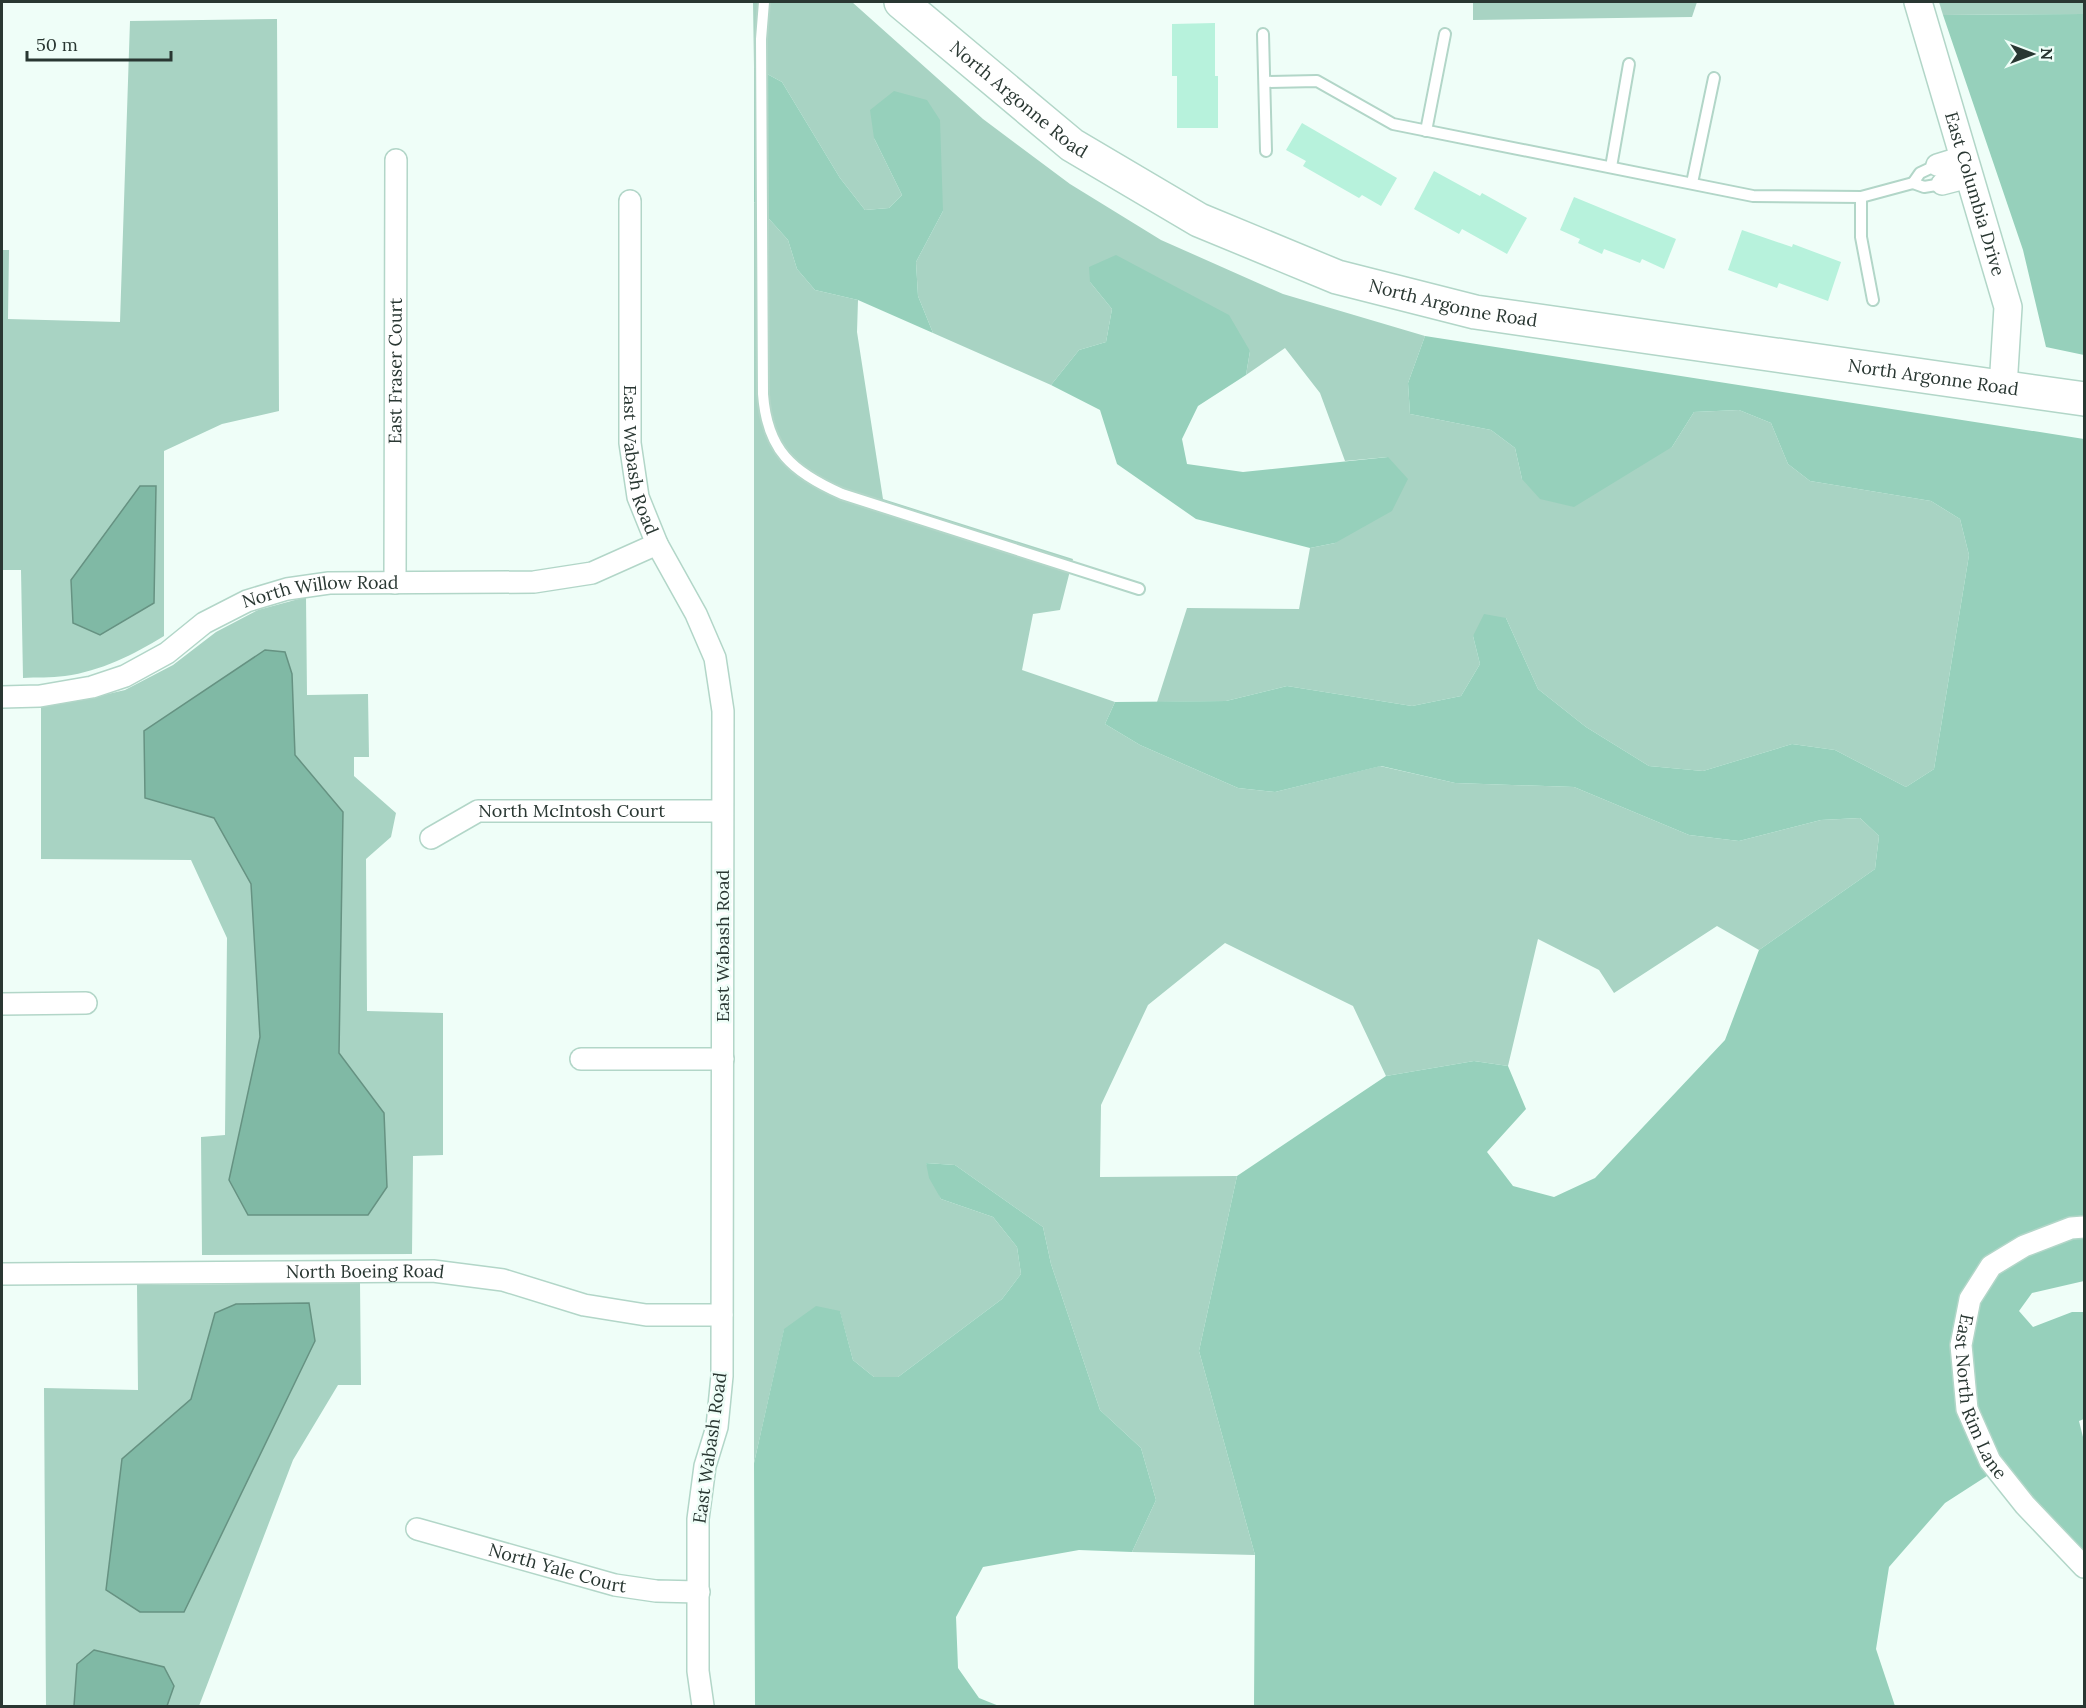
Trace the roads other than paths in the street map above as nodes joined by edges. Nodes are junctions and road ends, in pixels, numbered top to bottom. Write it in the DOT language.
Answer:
graph roads {
  1 [pos="764,2"];
  2 [pos="1918,2"];
  3 [pos="918,7"];
  4 [pos="1263,34"];
  5 [pos="1445,34"];
  6 [pos="1629,64"];
  7 [pos="1714,78"];
  8 [pos="1265,82"];
  9 [pos="1426,131"];
  10 [pos="1266,151"];
  11 [pos="396,160"];
  12 [pos="1611,167"];
  13 [pos="1966,167"];
  14 [pos="1940,174"];
  15 [pos="1692,183"];
  16 [pos="1913,183"];
  17 [pos="1861,197"];
  18 [pos="630,201"];
  19 [pos="1873,300"];
  20 [pos="2003,387"];
  21 [pos="2085,399"];
  22 [pos="657,544"];
  23 [pos="395,583"];
  24 [pos="1139,589"];
  25 [pos="2,697"];
  26 [pos="723,811"];
  27 [pos="431,838"];
  28 [pos="86,1003"];
  29 [pos="2,1004"];
  30 [pos="581,1059"];
  31 [pos="723,1059"];
  32 [pos="2085,1227"];
  33 [pos="2,1274"];
  34 [pos="723,1315"];
  35 [pos="417,1529"];
  36 [pos="2085,1567"];
  37 [pos="699,1592"];
  38 [pos="703,1707"];
  1 -- 24 [label="lane"];
  2 -- 13 [label="street, East Columbia Drive"];
  3 -- 20 [label="main road, North Argonne Road"];
  4 -- 8 [label="lane"];
  5 -- 9 [label="lane"];
  6 -- 12 [label="lane"];
  7 -- 15 [label="lane"];
  8 -- 9 [label="lane"];
  8 -- 10 [label="lane"];
  9 -- 12 [label="lane"];
  11 -- 23 [label="street, East Fraser Court"];
  12 -- 15 [label="lane"];
  13 -- 14 [label="street"];
  13 -- 20 [label="street, East Columbia Drive"];
  14 -- 16 [label="lane"];
  14 -- 16 [label="lane"];
  15 -- 17 [label="lane"];
  16 -- 17 [label="lane"];
  17 -- 19 [label="lane"];
  18 -- 22 [label="street, East Wabash Road"];
  20 -- 21 [label="main road, North Argonne Road"];
  22 -- 23 [label="street, North Willow Road"];
  22 -- 26 [label="street, East Wabash Road"];
  23 -- 25 [label="street, North Willow Road"];
  26 -- 27 [label="street, North McIntosh Court"];
  26 -- 31 [label="street, East Wabash Road"];
  28 -- 29 [label="street"];
  30 -- 31 [label="street"];
  31 -- 34 [label="street, East Wabash Road"];
  32 -- 36 [label="street, East North Rim Lane"];
  33 -- 34 [label="street, North Boeing Road"];
  34 -- 37 [label="street, East Wabash Road"];
  35 -- 37 [label="street, North Yale Court"];
  37 -- 38 [label="street, East Wabash Road"];
}
